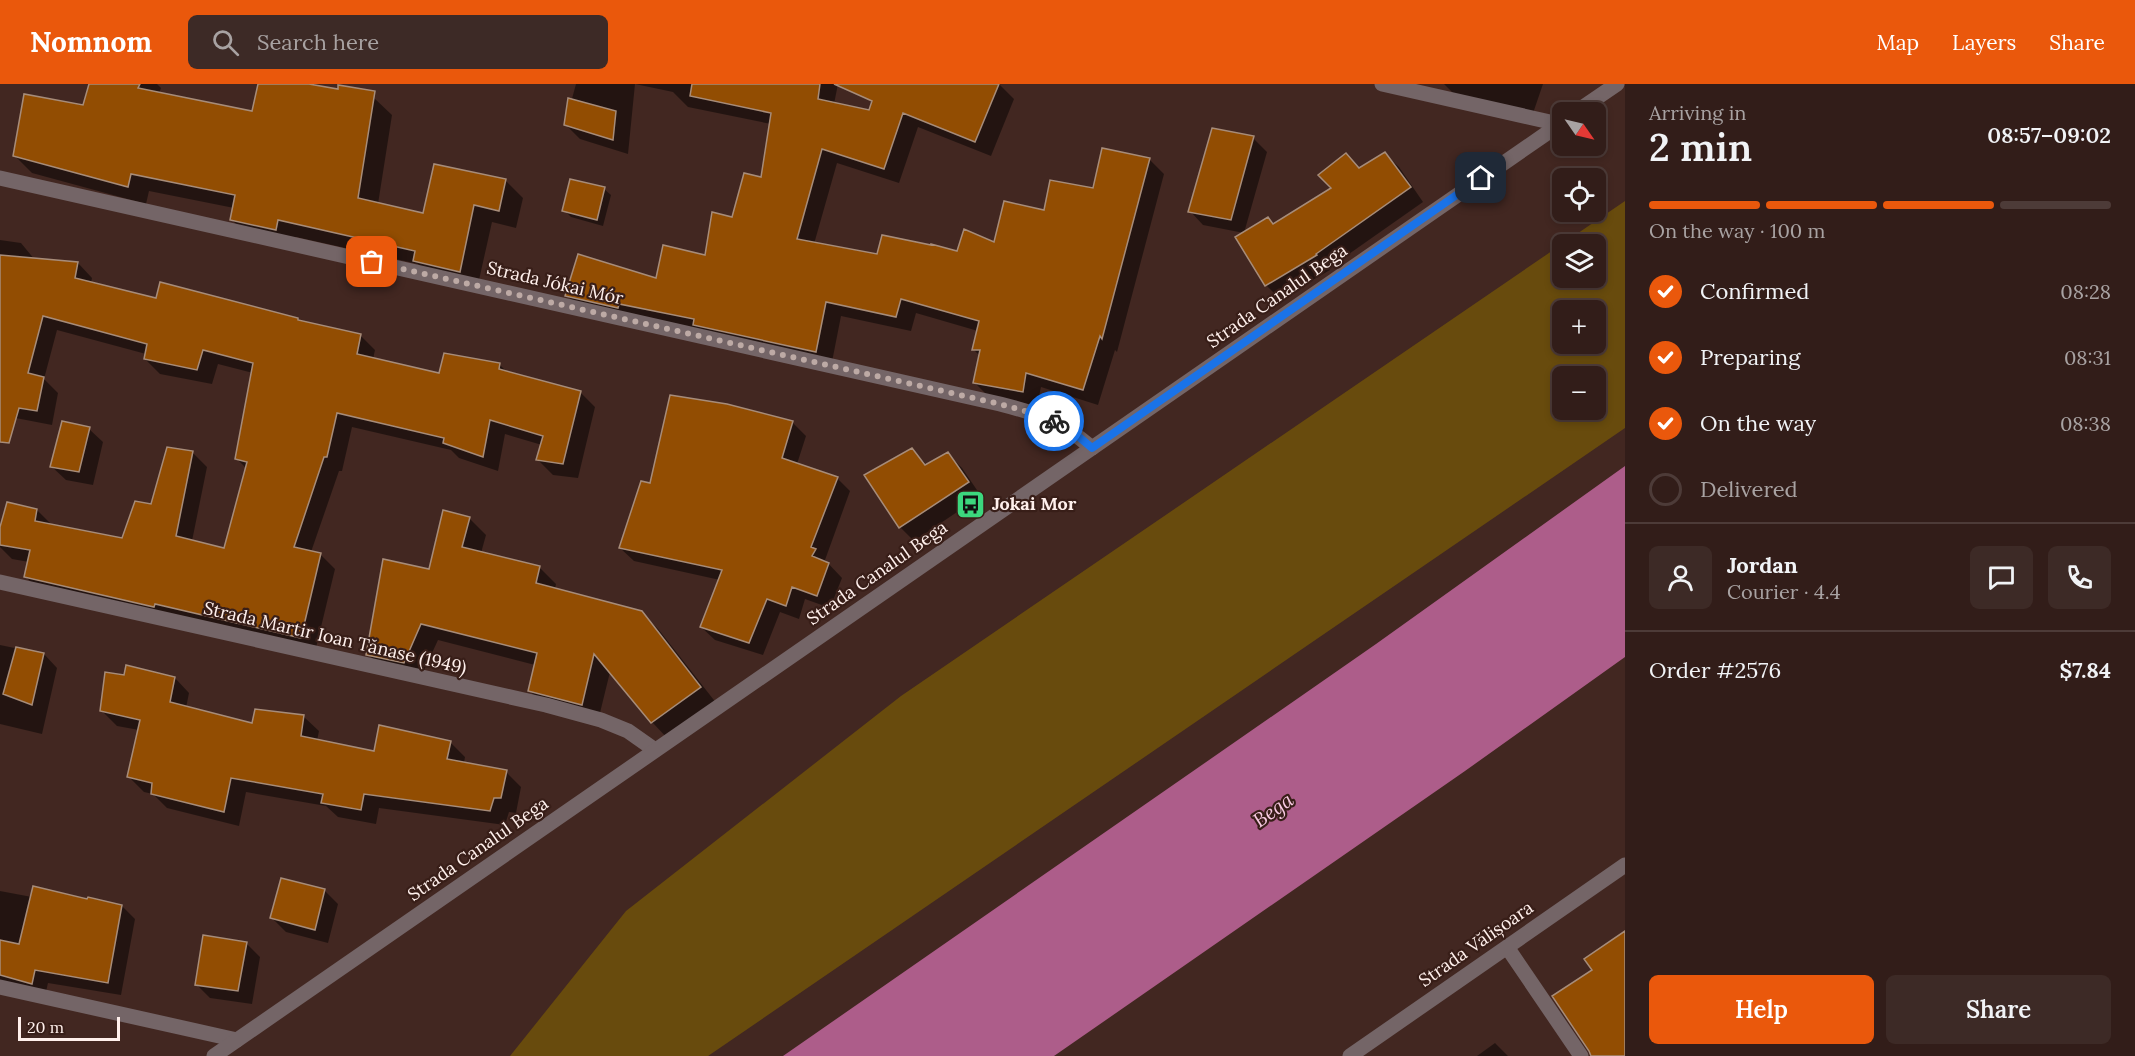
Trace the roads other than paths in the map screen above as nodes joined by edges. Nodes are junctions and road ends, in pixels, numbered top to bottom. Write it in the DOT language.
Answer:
graph roads {
  1 [pos="1382,84"];
  2 [pos="1617,84"];
  3 [pos="1591,102"];
  4 [pos="1552,121"];
  5 [pos="1552,129"];
  6 [pos="0,178"];
  7 [pos="1092,448"];
  8 [pos="0,582"];
  9 [pos="655,750"];
  10 [pos="1625,865"];
  11 [pos="1507,947"];
  12 [pos="0,987"];
  13 [pos="237,1041"];
  14 [pos="214,1056"];
  15 [pos="1350,1056"];
  16 [pos="1581,1056"];
  1 -- 4 [label="street"];
  2 -- 3 [label="street"];
  5 -- 7 [label="street, Strada Canalul Bega"];
  6 -- 7 [label="street, Strada Jókai Mór"];
  7 -- 9 [label="street, Strada Canalul Bega"];
  8 -- 9 [label="street, Strada Martir Ioan Tănase (1949)"];
  9 -- 13 [label="street, Strada Canalul Bega"];
  10 -- 11 [label="street, Strada Vălișoara"];
  11 -- 15 [label="street, Strada Vălișoara"];
  11 -- 16 [label="street"];
  12 -- 13 [label="street"];
  13 -- 14 [label="street, Strada Canalul Bega"];
}
